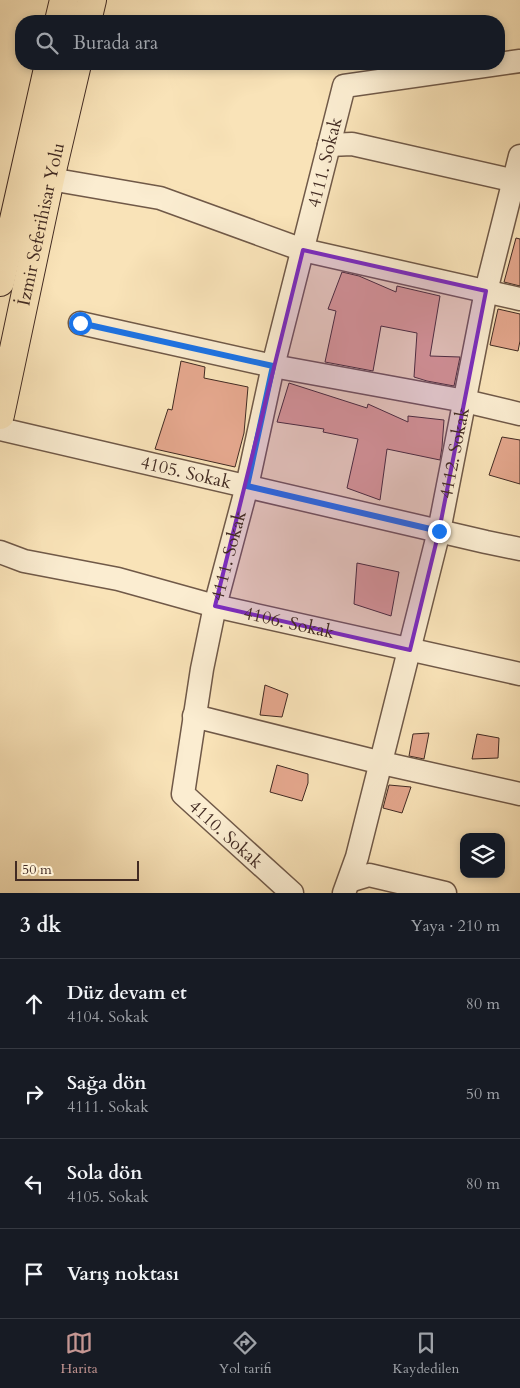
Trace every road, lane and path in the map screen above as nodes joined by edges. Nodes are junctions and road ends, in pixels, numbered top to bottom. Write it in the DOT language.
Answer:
graph roads {
  1 [pos="64,0"];
  2 [pos="92,0"];
  3 [pos="60,15"];
  4 [pos="88,15"];
  5 [pos="520,61"];
  6 [pos="505,63"];
  7 [pos="48,70"];
  8 [pos="76,70"];
  9 [pos="457,70"];
  10 [pos="329,145"];
  11 [pos="520,156"];
  12 [pos="50,179"];
  13 [pos="517,181"];
  14 [pos="303,250"];
  15 [pos="0,280"];
  16 [pos="486,291"];
  17 [pos="520,299"];
  18 [pos="80,323"];
  19 [pos="273,366"];
  20 [pos="465,400"];
  21 [pos="520,414"];
  22 [pos="0,415"];
  23 [pos="0,428"];
  24 [pos="247,486"];
  25 [pos="439,531"];
  26 [pos="520,549"];
  27 [pos="0,552"];
  28 [pos="215,606"];
  29 [pos="410,650"];
  30 [pos="520,674"];
  31 [pos="194,716"];
  32 [pos="382,763"];
  33 [pos="183,794"];
  34 [pos="520,794"];
  35 [pos="346,887"];
  36 [pos="292,893"];
  37 [pos="444,893"];
  1 -- 3 [label="main road"];
  2 -- 4 [label="main road"];
  5 -- 6 [label="street, 4111. Sokak"];
  7 -- 15 [label="main road, İzmir Seferihisar Yolu"];
  8 -- 12 [label="main road, İzmir Seferihisar Yolu"];
  9 -- 10 [label="street, 4111. Sokak"];
  10 -- 13 [label="street"];
  10 -- 14 [label="street, 4111. Sokak"];
  11 -- 13 [label="street, 4112. Sokak"];
  12 -- 14 [label="street"];
  12 -- 22 [label="main road, İzmir Seferihisar Yolu"];
  13 -- 16 [label="street, 4112. Sokak"];
  14 -- 16 [label="street"];
  14 -- 19 [label="street, 4111. Sokak"];
  16 -- 17 [label="street"];
  16 -- 20 [label="street, 4112. Sokak"];
  18 -- 19 [label="street"];
  19 -- 20 [label="street"];
  19 -- 24 [label="street, 4111. Sokak"];
  20 -- 21 [label="street"];
  20 -- 25 [label="street, 4112. Sokak"];
  23 -- 24 [label="street, 4105. Sokak"];
  24 -- 25 [label="street, 4105. Sokak"];
  24 -- 28 [label="street, 4111. Sokak"];
  25 -- 26 [label="street, 4105. Sokak"];
  25 -- 29 [label="street, 4112. Sokak"];
  27 -- 28 [label="street, 4106. Sokak"];
  28 -- 29 [label="street, 4106. Sokak"];
  28 -- 31 [label="street, 4111. Sokak"];
  29 -- 30 [label="street, 4106. Sokak"];
  29 -- 32 [label="street, 4112. Sokak"];
  31 -- 32 [label="street"];
  31 -- 33 [label="street, 4111. Sokak"];
  32 -- 34 [label="street"];
  32 -- 35 [label="street, 4112. Sokak"];
  33 -- 36 [label="street, 4110. Sokak"];
  35 -- 37 [label="street"];
}
